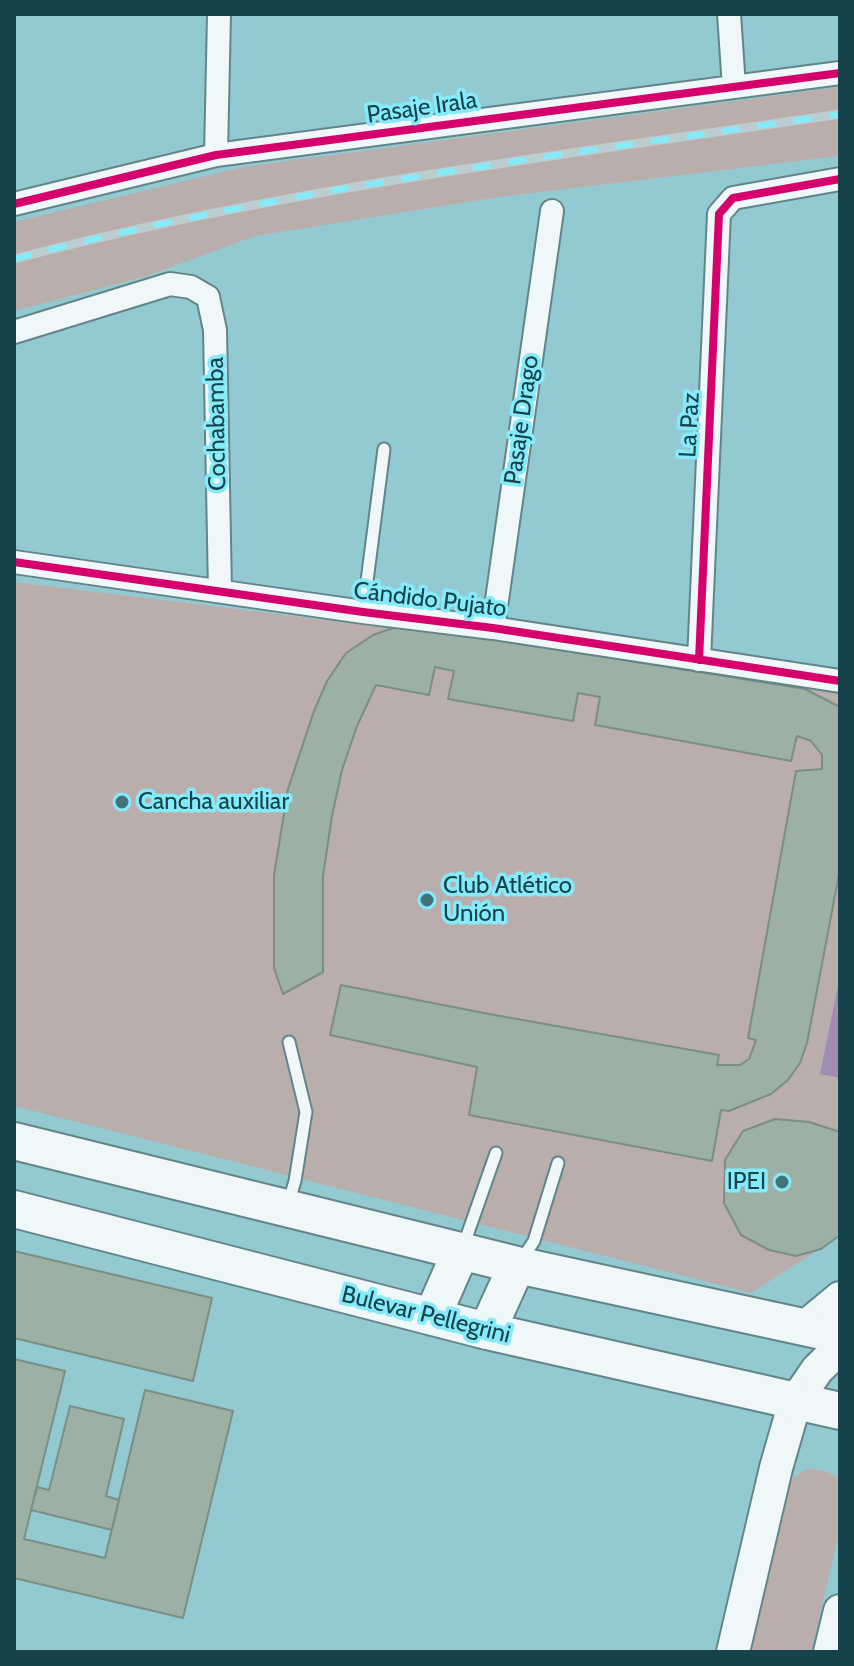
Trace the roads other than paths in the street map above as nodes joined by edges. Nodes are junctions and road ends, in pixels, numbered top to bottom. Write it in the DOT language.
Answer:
graph roads {
  1 [pos="219,14"];
  2 [pos="729,14"];
  3 [pos="840,73"];
  4 [pos="734,87"];
  5 [pos="216,155"];
  6 [pos="840,179"];
  7 [pos="14,204"];
  8 [pos="552,211"];
  9 [pos="14,332"];
  10 [pos="384,449"];
  11 [pos="14,562"];
  12 [pos="220,591"];
  13 [pos="363,612"];
  14 [pos="493,628"];
  15 [pos="699,660"];
  16 [pos="840,681"];
  17 [pos="289,1042"];
  18 [pos="14,1141"];
  19 [pos="496,1153"];
  20 [pos="558,1163"];
  21 [pos="287,1208"];
  22 [pos="14,1209"];
  23 [pos="461,1251"];
  24 [pos="517,1265"];
  25 [pos="840,1298"];
  26 [pos="432,1317"];
  27 [pos="805,1327"];
  28 [pos="487,1331"];
  29 [pos="840,1335"];
  30 [pos="840,1347"];
  31 [pos="795,1402"];
  32 [pos="840,1411"];
  33 [pos="840,1611"];
  34 [pos="733,1652"];
  35 [pos="830,1652"];
  1 -- 5 [label="street"];
  2 -- 4 [label="street"];
  3 -- 4 [label="street, Pasaje Irala"];
  4 -- 5 [label="street, Pasaje Irala"];
  5 -- 7 [label="street, Pasaje Irala"];
  6 -- 15 [label="street, La Paz"];
  8 -- 14 [label="street, Pasaje Drago"];
  9 -- 12 [label="street, Cochabamba"];
  10 -- 13 [label="lane"];
  11 -- 12 [label="street, Cándido Pujato"];
  12 -- 13 [label="street, Cándido Pujato"];
  13 -- 14 [label="street, Cándido Pujato"];
  14 -- 15 [label="street, Cándido Pujato"];
  15 -- 16 [label="street, Cándido Pujato"];
  17 -- 21 [label="lane"];
  18 -- 21 [label="main road"];
  19 -- 23 [label="lane"];
  20 -- 24 [label="lane"];
  21 -- 23 [label="main road"];
  22 -- 26 [label="main road, Bulevar Pellegrini"];
  23 -- 24 [label="main road"];
  23 -- 26 [label="main road"];
  24 -- 27 [label="main road"];
  24 -- 28 [label="main road"];
  25 -- 27 [label="main road"];
  26 -- 28 [label="main road, Bulevar Pellegrini"];
  27 -- 29 [label="main road"];
  28 -- 31 [label="main road, Bulevar Pellegrini"];
  30 -- 31 [label="main road"];
  31 -- 32 [label="main road, Bulevar Pellegrini"];
  31 -- 34 [label="main road"];
  33 -- 35 [label="main road"];
}
